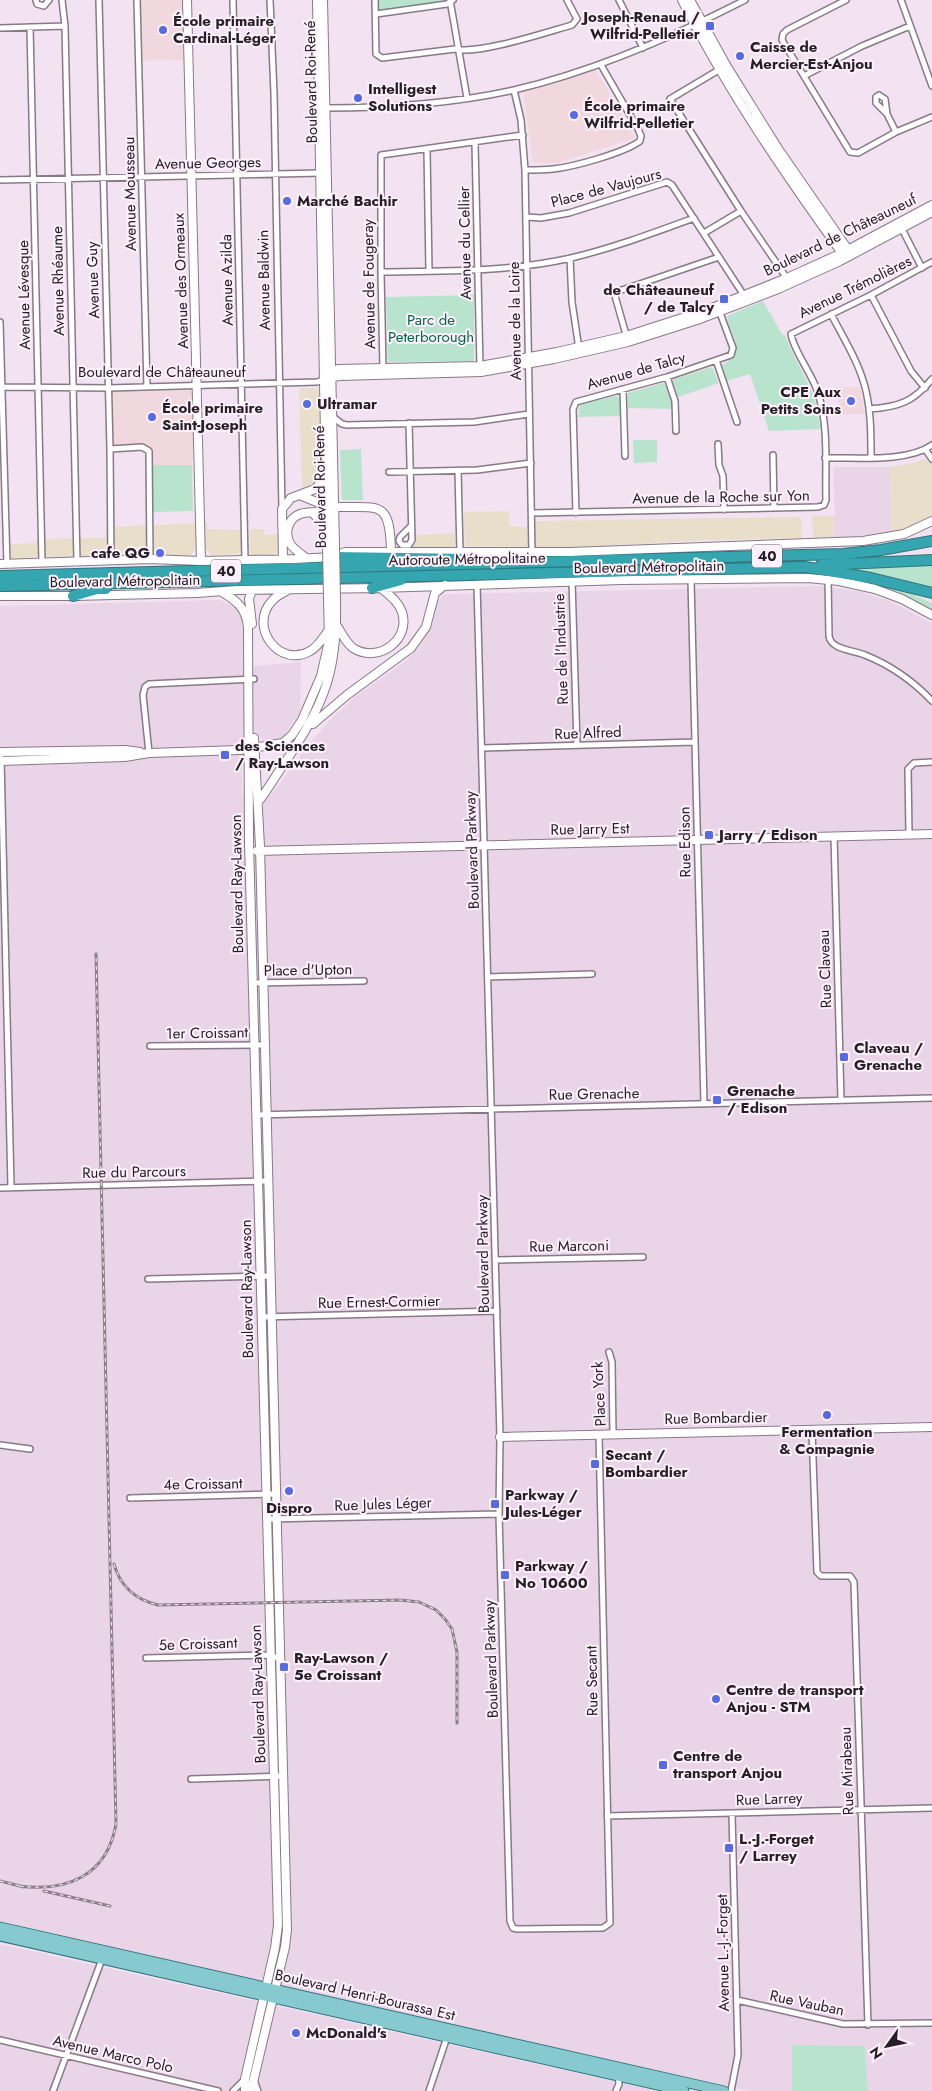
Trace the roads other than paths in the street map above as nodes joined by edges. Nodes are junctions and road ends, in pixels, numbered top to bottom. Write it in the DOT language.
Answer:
graph roads {
  1 [pos="36,0"];
  2 [pos="49,0"];
  3 [pos="62,0"];
  4 [pos="99,0"];
  5 [pos="137,0"];
  6 [pos="187,0"];
  7 [pos="233,0"];
  8 [pos="270,0"];
  9 [pos="317,0"];
  10 [pos="323,0"];
  11 [pos="375,0"];
  12 [pos="567,0"];
  13 [pos="619,0"];
  14 [pos="682,0"];
  15 [pos="690,0"];
  16 [pos="744,0"];
  17 [pos="846,0"];
  18 [pos="901,0"];
  19 [pos="452,1"];
  20 [pos="376,14"];
  21 [pos="698,24"];
  22 [pos="65,26"];
  23 [pos="910,26"];
  24 [pos="30,27"];
  25 [pos="0,28"];
  26 [pos="643,48"];
  27 [pos="459,50"];
  28 [pos="601,65"];
  29 [pos="723,67"];
  30 [pos="804,76"];
  31 [pos="932,86"];
  32 [pos="514,90"];
  33 [pos="466,98"];
  34 [pos="322,109"];
  35 [pos="887,114"];
  36 [pos="932,117"];
  37 [pos="896,132"];
  38 [pos="523,136"];
  39 [pos="475,143"];
  40 [pos="427,150"];
  41 [pos="525,170"];
  42 [pos="323,173"];
  43 [pos="276,174"];
  44 [pos="238,175"];
  45 [pos="192,176"];
  46 [pos="142,177"];
  47 [pos="103,178"];
  48 [pos="69,179"];
  49 [pos="0,180"];
  50 [pos="34,180"];
  51 [pos="932,204"];
  52 [pos="741,211"];
  53 [pos="932,212"];
  54 [pos="526,217"];
  55 [pos="694,218"];
  56 [pos="900,225"];
  57 [pos="704,234"];
  58 [pos="847,254"];
  59 [pos="719,257"];
  60 [pos="570,258"];
  61 [pos="932,262"];
  62 [pos="527,265"];
  63 [pos="922,268"];
  64 [pos="478,270"];
  65 [pos="429,271"];
  66 [pos="381,272"];
  67 [pos="789,281"];
  68 [pos="871,295"];
  69 [pos="747,298"];
  70 [pos="719,309"];
  71 [pos="831,314"];
  72 [pos="0,322"];
  73 [pos="791,336"];
  74 [pos="627,339"];
  75 [pos="579,351"];
  76 [pos="716,360"];
  77 [pos="528,361"];
  78 [pos="481,369"];
  79 [pos="383,372"];
  80 [pos="329,376"];
  81 [pos="667,376"];
  82 [pos="932,379"];
  83 [pos="280,383"];
  84 [pos="242,385"];
  85 [pos="73,386"];
  86 [pos="198,386"];
  87 [pos="1,387"];
  88 [pos="38,387"];
  89 [pos="147,387"];
  90 [pos="109,388"];
  91 [pos="925,388"];
  92 [pos="623,389"];
  93 [pos="869,409"];
  94 [pos="529,414"];
  95 [pos="333,417"];
  96 [pos="737,422"];
  97 [pos="409,423"];
  98 [pos="676,431"];
  99 [pos="718,444"];
  100 [pos="932,445"];
  101 [pos="110,449"];
  102 [pos="925,449"];
  103 [pos="773,455"];
  104 [pos="625,456"];
  105 [pos="871,457"];
  106 [pos="825,458"];
  107 [pos="932,459"];
  108 [pos="530,463"];
  109 [pos="410,471"];
  110 [pos="458,471"];
  111 [pos="389,472"];
  112 [pos="326,477"];
  113 [pos="302,496"];
  114 [pos="282,508"];
  115 [pos="330,508"];
  116 [pos="774,508"];
  117 [pos="724,510"];
  118 [pos="312,513"];
  119 [pos="532,513"];
  120 [pos="576,513"];
  121 [pos="932,521"];
  122 [pos="411,526"];
  123 [pos="327,530"];
  124 [pos="932,536"];
  125 [pos="932,541"];
  126 [pos="910,545"];
  127 [pos="331,546"];
  128 [pos="391,552"];
  129 [pos="460,552"];
  130 [pos="532,553"];
  131 [pos="333,557"];
  132 [pos="306,558"];
  133 [pos="150,559"];
  134 [pos="283,559"];
  135 [pos="111,560"];
  136 [pos="245,560"];
  137 [pos="932,560"];
  138 [pos="77,561"];
  139 [pos="201,561"];
  140 [pos="42,562"];
  141 [pos="515,562"];
  142 [pos="3,564"];
  143 [pos="805,567"];
  144 [pos="427,575"];
  145 [pos="0,576"];
  146 [pos="828,579"];
  147 [pos="691,580"];
  148 [pos="572,581"];
  149 [pos="155,582"];
  150 [pos="895,583"];
  151 [pos="477,584"];
  152 [pos="445,585"];
  153 [pos="0,586"];
  154 [pos="376,588"];
  155 [pos="252,590"];
  156 [pos="288,590"];
  157 [pos="222,592"];
  158 [pos="932,593"];
  159 [pos="0,596"];
  160 [pos="74,596"];
  161 [pos="332,599"];
  162 [pos="932,600"];
  163 [pos="932,616"];
  164 [pos="337,626"];
  165 [pos="328,631"];
  166 [pos="252,679"];
  167 [pos="932,701"];
  168 [pos="307,729"];
  169 [pos="695,742"];
  170 [pos="576,745"];
  171 [pos="251,748"];
  172 [pos="482,748"];
  173 [pos="0,752"];
  174 [pos="149,753"];
  175 [pos="0,761"];
  176 [pos="932,762"];
  177 [pos="258,802"];
  178 [pos="909,834"];
  179 [pos="932,834"];
  180 [pos="834,836"];
  181 [pos="697,840"];
  182 [pos="484,845"];
  183 [pos="249,851"];
  184 [pos="260,851"];
  185 [pos="251,924"];
  186 [pos="262,924"];
  187 [pos="592,974"];
  188 [pos="488,977"];
  189 [pos="364,981"];
  190 [pos="263,983"];
  191 [pos="253,984"];
  192 [pos="254,1045"];
  193 [pos="265,1045"];
  194 [pos="150,1046"];
  195 [pos="932,1098"];
  196 [pos="841,1100"];
  197 [pos="704,1104"];
  198 [pos="492,1109"];
  199 [pos="256,1115"];
  200 [pos="267,1115"];
  201 [pos="258,1181"];
  202 [pos="268,1181"];
  203 [pos="11,1187"];
  204 [pos="0,1188"];
  205 [pos="643,1257"];
  206 [pos="496,1260"];
  207 [pos="260,1276"];
  208 [pos="271,1276"];
  209 [pos="148,1279"];
  210 [pos="497,1311"];
  211 [pos="261,1317"];
  212 [pos="272,1317"];
  213 [pos="609,1352"];
  214 [pos="932,1427"];
  215 [pos="812,1430"];
  216 [pos="613,1434"];
  217 [pos="599,1435"];
  218 [pos="500,1437"];
  219 [pos="0,1445"];
  220 [pos="30,1449"];
  221 [pos="266,1494"];
  222 [pos="276,1494"];
  223 [pos="130,1498"];
  224 [pos="499,1514"];
  225 [pos="277,1518"];
  226 [pos="267,1519"];
  227 [pos="270,1656"];
  228 [pos="146,1658"];
  229 [pos="280,1658"];
  230 [pos="284,1776"];
  231 [pos="273,1777"];
  232 [pos="191,1779"];
  233 [pos="284,1794"];
  234 [pos="274,1795"];
  235 [pos="932,1808"];
  236 [pos="861,1810"];
  237 [pos="732,1813"];
  238 [pos="607,1816"];
  239 [pos="608,1926"];
  240 [pos="0,1927"];
  241 [pos="0,1936"];
  242 [pos="103,1955"];
  243 [pos="269,1992"];
  244 [pos="737,2000"];
  245 [pos="868,2024"];
  246 [pos="932,2024"];
  247 [pos="448,2033"];
  248 [pos="1,2039"];
  249 [pos="66,2057"];
  250 [pos="617,2072"];
  251 [pos="250,2078"];
  252 [pos="234,2090"];
  253 [pos="53,2091"];
  254 [pos="218,2091"];
  255 [pos="245,2091"];
  256 [pos="251,2091"];
  257 [pos="258,2091"];
  258 [pos="429,2091"];
  259 [pos="616,2091"];
  260 [pos="684,2091"];
  261 [pos="724,2091"];
  262 [pos="731,2091"];
  1 -- 2 [label="street"];
  3 -- 22 [label="street, Avenue Rhéaume"];
  4 -- 47 [label="street, Avenue Guy"];
  5 -- 46 [label="street, Avenue Mousseau"];
  6 -- 45 [label="street, Avenue des Ormeaux"];
  7 -- 44 [label="street, Avenue Azilda"];
  8 -- 43 [label="street, Avenue Baldwin"];
  9 -- 34 [label="street, Boulevard Roi-René"];
  10 -- 34 [label="street, Boulevard Roi-René"];
  11 -- 20 [label="street"];
  12 -- 27 [label="street"];
  13 -- 26 [label="street"];
  14 -- 21 [label="street"];
  15 -- 21 [label="street"];
  16 -- 21 [label="street"];
  17 -- 30 [label="street"];
  18 -- 23 [label="street"];
  19 -- 20 [label="street"];
  19 -- 27 [label="street"];
  20 -- 27 [label="street"];
  21 -- 26 [label="street"];
  21 -- 29 [label="street"];
  22 -- 24 [label="street"];
  22 -- 48 [label="street, Avenue Rhéaume"];
  23 -- 30 [label="street"];
  23 -- 31 [label="street"];
  24 -- 25 [label="street"];
  24 -- 50 [label="street, Avenue Lévesque"];
  26 -- 28 [label="street"];
  27 -- 33 [label="street"];
  28 -- 32 [label="street"];
  28 -- 41 [label="street"];
  29 -- 52 [label="street"];
  29 -- 58 [label="street"];
  30 -- 37 [label="street"];
  32 -- 33 [label="street"];
  32 -- 38 [label="street, Avenue de la Loire"];
  33 -- 34 [label="street"];
  34 -- 42 [label="street, Boulevard Roi-René"];
  35 -- 37 [label="street"];
  36 -- 37 [label="street"];
  38 -- 39 [label="street, Avenue de Fougeray"];
  38 -- 41 [label="street, Avenue de la Loire"];
  39 -- 40 [label="street, Avenue de Fougeray"];
  39 -- 64 [label="street, Avenue du Cellier"];
  40 -- 65 [label="street"];
  40 -- 66 [label="street, Avenue de Fougeray"];
  41 -- 54 [label="street, Avenue de la Loire"];
  42 -- 43 [label="street, Avenue Georges"];
  42 -- 80 [label="street, Boulevard Roi-René"];
  43 -- 44 [label="street, Avenue Georges"];
  43 -- 83 [label="street, Avenue Baldwin"];
  44 -- 45 [label="street, Avenue Georges"];
  44 -- 84 [label="street, Avenue Azilda"];
  45 -- 46 [label="street, Avenue Georges"];
  45 -- 86 [label="street, Avenue des Ormeaux"];
  46 -- 47 [label="street, Avenue Georges"];
  46 -- 89 [label="street, Avenue Mousseau"];
  47 -- 48 [label="street, Avenue Georges"];
  47 -- 90 [label="street, Avenue Guy"];
  48 -- 50 [label="street, Avenue Georges"];
  48 -- 85 [label="street, Avenue Rhéaume"];
  49 -- 50 [label="street, Avenue Georges"];
  50 -- 88 [label="street, Avenue Lévesque"];
  51 -- 56 [label="street, Boulevard de Châteauneuf"];
  52 -- 57 [label="street"];
  52 -- 67 [label="street"];
  53 -- 56 [label="street, Boulevard de Châteauneuf"];
  54 -- 55 [label="street, Place de Vaujours"];
  54 -- 62 [label="street, Avenue de la Loire"];
  55 -- 57 [label="street, Place de Vaujours"];
  55 -- 60 [label="street"];
  56 -- 58 [label="street, Boulevard de Châteauneuf"];
  56 -- 63 [label="street"];
  57 -- 59 [label="street, Place de Vaujours"];
  58 -- 67 [label="street, Boulevard de Châteauneuf"];
  59 -- 69 [label="street, Place de Vaujours"];
  59 -- 74 [label="street"];
  60 -- 62 [label="street"];
  60 -- 75 [label="street"];
  61 -- 63 [label="street, Avenue Trémolières"];
  62 -- 64 [label="street"];
  62 -- 77 [label="street, Avenue de la Loire"];
  63 -- 68 [label="street, Avenue Trémolières"];
  64 -- 65 [label="street"];
  64 -- 78 [label="street, Avenue du Cellier"];
  65 -- 66 [label="street"];
  66 -- 79 [label="street, Avenue de Fougeray"];
  67 -- 69 [label="street, Boulevard de Châteauneuf"];
  68 -- 71 [label="street, Avenue Trémolières"];
  68 -- 91 [label="street"];
  69 -- 70 [label="street, Boulevard de Châteauneuf"];
  70 -- 74 [label="street, Boulevard de Châteauneuf"];
  70 -- 76 [label="street, Avenue de Talcy"];
  71 -- 73 [label="street, Avenue Trémolières"];
  71 -- 93 [label="street"];
  72 -- 87 [label="street"];
  73 -- 106 [label="street, Avenue de la Roche sur Yon"];
  74 -- 75 [label="street, Boulevard de Châteauneuf"];
  75 -- 77 [label="street, Boulevard de Châteauneuf"];
  76 -- 81 [label="street, Avenue de Talcy"];
  76 -- 96 [label="street"];
  77 -- 78 [label="street, Boulevard de Châteauneuf"];
  77 -- 94 [label="street, Avenue de la Loire"];
  78 -- 79 [label="street, Boulevard de Châteauneuf"];
  79 -- 80 [label="street, Boulevard de Châteauneuf"];
  80 -- 83 [label="street, Boulevard de Châteauneuf"];
  80 -- 95 [label="street, Boulevard Roi-René"];
  80 -- 112 [label="street, Boulevard Roi-René"];
  81 -- 92 [label="street, Avenue de Talcy"];
  81 -- 98 [label="street"];
  82 -- 91 [label="street"];
  83 -- 84 [label="street, Boulevard de Châteauneuf"];
  83 -- 114 [label="street, Avenue Baldwin"];
  84 -- 86 [label="street, Boulevard de Châteauneuf"];
  84 -- 136 [label="street, Avenue Azilda"];
  85 -- 88 [label="street, Boulevard de Châteauneuf"];
  85 -- 90 [label="street, Boulevard de Châteauneuf"];
  85 -- 138 [label="street, Avenue Rhéaume"];
  86 -- 89 [label="street, Boulevard de Châteauneuf"];
  86 -- 139 [label="street, Avenue des Ormeaux"];
  87 -- 88 [label="street, Boulevard de Châteauneuf"];
  87 -- 142 [label="street"];
  88 -- 140 [label="street, Avenue Lévesque"];
  89 -- 90 [label="street, Boulevard de Châteauneuf"];
  90 -- 101 [label="street, Avenue Guy"];
  91 -- 93 [label="street"];
  92 -- 104 [label="street"];
  92 -- 120 [label="street, Avenue de Talcy"];
  93 -- 105 [label="street"];
  94 -- 97 [label="street"];
  94 -- 108 [label="street, Avenue de la Loire"];
  95 -- 97 [label="street"];
  95 -- 115 [label="street, Boulevard Roi-René"];
  97 -- 109 [label="street"];
  99 -- 117 [label="street"];
  100 -- 102 [label="street"];
  101 -- 133 [label="street"];
  101 -- 135 [label="street, Avenue Guy"];
  102 -- 105 [label="street"];
  102 -- 107 [label="street"];
  103 -- 116 [label="street"];
  105 -- 106 [label="street"];
  106 -- 116 [label="street, Avenue de la Roche sur Yon"];
  108 -- 110 [label="street"];
  108 -- 119 [label="street, Avenue de la Loire"];
  109 -- 110 [label="street"];
  109 -- 111 [label="street"];
  109 -- 122 [label="street"];
  110 -- 129 [label="street"];
  112 -- 113 [label="street"];
  112 -- 115 [label="street, Boulevard Roi-René"];
  113 -- 114 [label="street"];
  113 -- 115 [label="street"];
  114 -- 134 [label="street, Avenue Baldwin"];
  115 -- 118 [label="street"];
  115 -- 123 [label="street, Boulevard Roi-René"];
  115 -- 127 [label="street, Boulevard Roi-René"];
  115 -- 128 [label="street"];
  116 -- 117 [label="street, Avenue de la Roche sur Yon"];
  117 -- 120 [label="street, Avenue de la Roche sur Yon"];
  118 -- 123 [label="street"];
  118 -- 132 [label="street"];
  119 -- 120 [label="street, Avenue de la Roche sur Yon"];
  119 -- 130 [label="street, Avenue de la Loire"];
  121 -- 130 [label="street, Boulevard Métropolitain"];
  123 -- 127 [label="street, Boulevard Roi-René"];
  124 -- 126 [label="highway"];
  125 -- 126 [label="highway, Autoroute Métropolitaine / 40"];
  126 -- 141 [label="highway, Autoroute Métropolitaine / 40"];
  127 -- 161 [label="street, Boulevard Roi-René, bridge"];
  128 -- 129 [label="street, Boulevard Métropolitain"];
  128 -- 131 [label="street, Boulevard Métropolitain"];
  129 -- 130 [label="street, Boulevard Métropolitain"];
  131 -- 132 [label="street, Boulevard Métropolitain"];
  131 -- 141 [label="highway"];
  132 -- 134 [label="street, Boulevard Métropolitain"];
  133 -- 135 [label="street, Boulevard Métropolitain"];
  133 -- 139 [label="street, Boulevard Métropolitain"];
  134 -- 136 [label="street, Boulevard Métropolitain"];
  135 -- 138 [label="street, Boulevard Métropolitain"];
  136 -- 139 [label="street, Boulevard Métropolitain"];
  137 -- 143 [label="highway"];
  138 -- 140 [label="street, Boulevard Métropolitain"];
  140 -- 142 [label="street, Boulevard Métropolitain"];
  141 -- 145 [label="highway, Autoroute Métropolitaine / 40"];
  143 -- 144 [label="highway, Autoroute Métropolitaine / 40"];
  143 -- 150 [label="highway, Autoroute Métropolitaine / 40"];
  144 -- 149 [label="highway, Autoroute Métropolitaine / 40"];
  144 -- 154 [label="highway"];
  146 -- 147 [label="street, Boulevard Métropolitain"];
  146 -- 163 [label="street, Boulevard Métropolitain"];
  146 -- 167 [label="street"];
  147 -- 148 [label="street, Boulevard Métropolitain"];
  147 -- 169 [label="street, Rue Edison"];
  148 -- 151 [label="street, Boulevard Métropolitain"];
  148 -- 170 [label="street, Rue de l'Industrie"];
  149 -- 153 [label="highway, Autoroute Métropolitaine / 40"];
  149 -- 160 [label="highway"];
  150 -- 158 [label="highway, Autoroute Métropolitaine / 40"];
  150 -- 162 [label="highway"];
  151 -- 152 [label="street, Boulevard Métropolitain"];
  151 -- 172 [label="street, Boulevard Parkway"];
  152 -- 154 [label="street, Boulevard Métropolitain"];
  152 -- 168 [label="street"];
  154 -- 156 [label="street, Boulevard Métropolitain"];
  154 -- 164 [label="street"];
  155 -- 156 [label="street, Boulevard Métropolitain"];
  155 -- 157 [label="street, Boulevard Métropolitain"];
  155 -- 166 [label="street, Boulevard Ray-Lawson"];
  156 -- 165 [label="street"];
  157 -- 160 [label="street, Boulevard Métropolitain"];
  157 -- 166 [label="street, Boulevard Ray-Lawson"];
  159 -- 160 [label="street, Boulevard Métropolitain"];
  161 -- 164 [label="street, Boulevard Roi-René"];
  161 -- 165 [label="street, Boulevard Roi-René"];
  164 -- 168 [label="street, Boulevard Roi-René"];
  165 -- 171 [label="street, Boulevard Roi-René"];
  166 -- 171 [label="street, Boulevard Ray-Lawson"];
  166 -- 174 [label="street"];
  168 -- 177 [label="street, Boulevard Roi-René"];
  169 -- 170 [label="street, Rue Alfred"];
  169 -- 181 [label="street, Rue Edison"];
  170 -- 172 [label="street, Rue Alfred"];
  171 -- 174 [label="street, Boulevard Roi-René"];
  171 -- 177 [label="street, Boulevard Ray-Lawson"];
  171 -- 183 [label="street, Boulevard Ray-Lawson"];
  172 -- 182 [label="street, Boulevard Parkway"];
  173 -- 174 [label="street"];
  173 -- 175 [label="street"];
  174 -- 175 [label="street"];
  175 -- 203 [label="street"];
  176 -- 178 [label="street"];
  177 -- 184 [label="street, Boulevard Ray-Lawson"];
  178 -- 179 [label="street, Rue Jarry Est"];
  178 -- 180 [label="street, Rue Jarry Est"];
  180 -- 181 [label="street, Rue Jarry Est"];
  180 -- 196 [label="street, Rue Claveau"];
  181 -- 182 [label="street, Rue Jarry Est"];
  181 -- 197 [label="street, Rue Edison"];
  182 -- 184 [label="street, Rue Jarry Est"];
  182 -- 188 [label="street, Boulevard Parkway"];
  183 -- 184 [label="street, Rue Jarry Est"];
  183 -- 185 [label="street, Boulevard Ray-Lawson"];
  184 -- 186 [label="street, Boulevard Ray-Lawson"];
  185 -- 186 [label="street"];
  185 -- 191 [label="street, Boulevard Ray-Lawson"];
  186 -- 190 [label="street, Boulevard Ray-Lawson"];
  187 -- 188 [label="street"];
  188 -- 198 [label="street, Boulevard Parkway"];
  189 -- 190 [label="street, Place d'Upton"];
  190 -- 191 [label="street, Place d'Upton"];
  190 -- 193 [label="street, Boulevard Ray-Lawson"];
  191 -- 192 [label="street, Boulevard Ray-Lawson"];
  192 -- 193 [label="street, 1er Croissant"];
  192 -- 194 [label="street, 1er Croissant"];
  192 -- 199 [label="street, Boulevard Ray-Lawson"];
  193 -- 200 [label="street, Boulevard Ray-Lawson"];
  195 -- 196 [label="street, Rue Grenache"];
  196 -- 197 [label="street, Rue Grenache"];
  197 -- 198 [label="street, Rue Grenache"];
  198 -- 200 [label="street, Rue Grenache"];
  198 -- 206 [label="street, Boulevard Parkway"];
  199 -- 200 [label="street, Rue Grenache"];
  199 -- 201 [label="street, Boulevard Ray-Lawson"];
  200 -- 202 [label="street, Boulevard Ray-Lawson"];
  201 -- 202 [label="street, Rue du Parcours"];
  201 -- 203 [label="street, Rue du Parcours"];
  201 -- 207 [label="street, Boulevard Ray-Lawson"];
  202 -- 208 [label="street, Boulevard Ray-Lawson"];
  203 -- 204 [label="street, Rue du Parcours"];
  205 -- 206 [label="street, Rue Marconi"];
  206 -- 210 [label="street, Boulevard Parkway"];
  207 -- 208 [label="street"];
  207 -- 209 [label="street"];
  207 -- 211 [label="street, Boulevard Ray-Lawson"];
  208 -- 212 [label="street, Boulevard Ray-Lawson"];
  210 -- 212 [label="street, Rue Ernest-Cormier"];
  210 -- 218 [label="street, Boulevard Parkway"];
  211 -- 212 [label="street, Rue Ernest-Cormier"];
  211 -- 221 [label="street, Boulevard Ray-Lawson"];
  212 -- 222 [label="street, Boulevard Ray-Lawson"];
  213 -- 216 [label="street, Place York"];
  214 -- 215 [label="street, Rue Bombardier"];
  215 -- 216 [label="street, Rue Bombardier"];
  215 -- 236 [label="street, Rue Mirabeau"];
  216 -- 217 [label="street, Rue Bombardier"];
  217 -- 218 [label="street, Rue Bombardier"];
  217 -- 238 [label="street, Rue Secant"];
  218 -- 224 [label="street, Boulevard Parkway"];
  219 -- 220 [label="street"];
  221 -- 222 [label="street, 4e Croissant"];
  221 -- 223 [label="street, 4e Croissant"];
  221 -- 226 [label="street, Boulevard Ray-Lawson"];
  222 -- 225 [label="street, Boulevard Ray-Lawson"];
  224 -- 225 [label="street, Rue Jules Léger"];
  224 -- 239 [label="street, Boulevard Parkway"];
  225 -- 226 [label="street, Rue Jules Léger"];
  225 -- 229 [label="street, Boulevard Ray-Lawson"];
  226 -- 227 [label="street, Boulevard Ray-Lawson"];
  227 -- 228 [label="street, 5e Croissant"];
  227 -- 229 [label="street, 5e Croissant"];
  227 -- 231 [label="street, Boulevard Ray-Lawson"];
  229 -- 230 [label="street, Boulevard Ray-Lawson"];
  230 -- 231 [label="street"];
  230 -- 233 [label="street, Boulevard Ray-Lawson"];
  231 -- 232 [label="street"];
  231 -- 234 [label="street, Boulevard Ray-Lawson"];
  233 -- 234 [label="street"];
  233 -- 243 [label="street, Boulevard Ray-Lawson"];
  234 -- 243 [label="street, Boulevard Ray-Lawson"];
  235 -- 236 [label="street, Rue Larrey"];
  236 -- 237 [label="street, Rue Larrey"];
  236 -- 245 [label="street, Rue Mirabeau"];
  237 -- 238 [label="street, Rue Larrey"];
  237 -- 244 [label="street, Avenue L.-J.-Forget"];
  238 -- 239 [label="street, Rue Secant"];
  240 -- 242 [label="main road, Boulevard Henri-Bourassa Est"];
  241 -- 242 [label="main road, Boulevard Henri-Bourassa Est"];
  242 -- 243 [label="main road, Boulevard Henri-Bourassa Est"];
  242 -- 249 [label="street"];
  243 -- 247 [label="main road, Boulevard Henri-Bourassa Est"];
  243 -- 251 [label="street"];
  244 -- 245 [label="street, Rue Vauban"];
  244 -- 262 [label="street, Avenue L.-J.-Forget"];
  245 -- 246 [label="street, Rue Vauban"];
  247 -- 250 [label="main road, Boulevard Henri-Bourassa Est"];
  247 -- 258 [label="street"];
  248 -- 249 [label="street, Avenue Marco Polo"];
  249 -- 253 [label="street"];
  249 -- 254 [label="street, Avenue Marco Polo"];
  250 -- 259 [label="street"];
  250 -- 260 [label="main road, Boulevard Henri-Bourassa Est"];
  250 -- 261 [label="main road, Boulevard Henri-Bourassa Est"];
  251 -- 252 [label="street"];
  251 -- 255 [label="street"];
  251 -- 256 [label="street"];
  251 -- 257 [label="street"];
}
